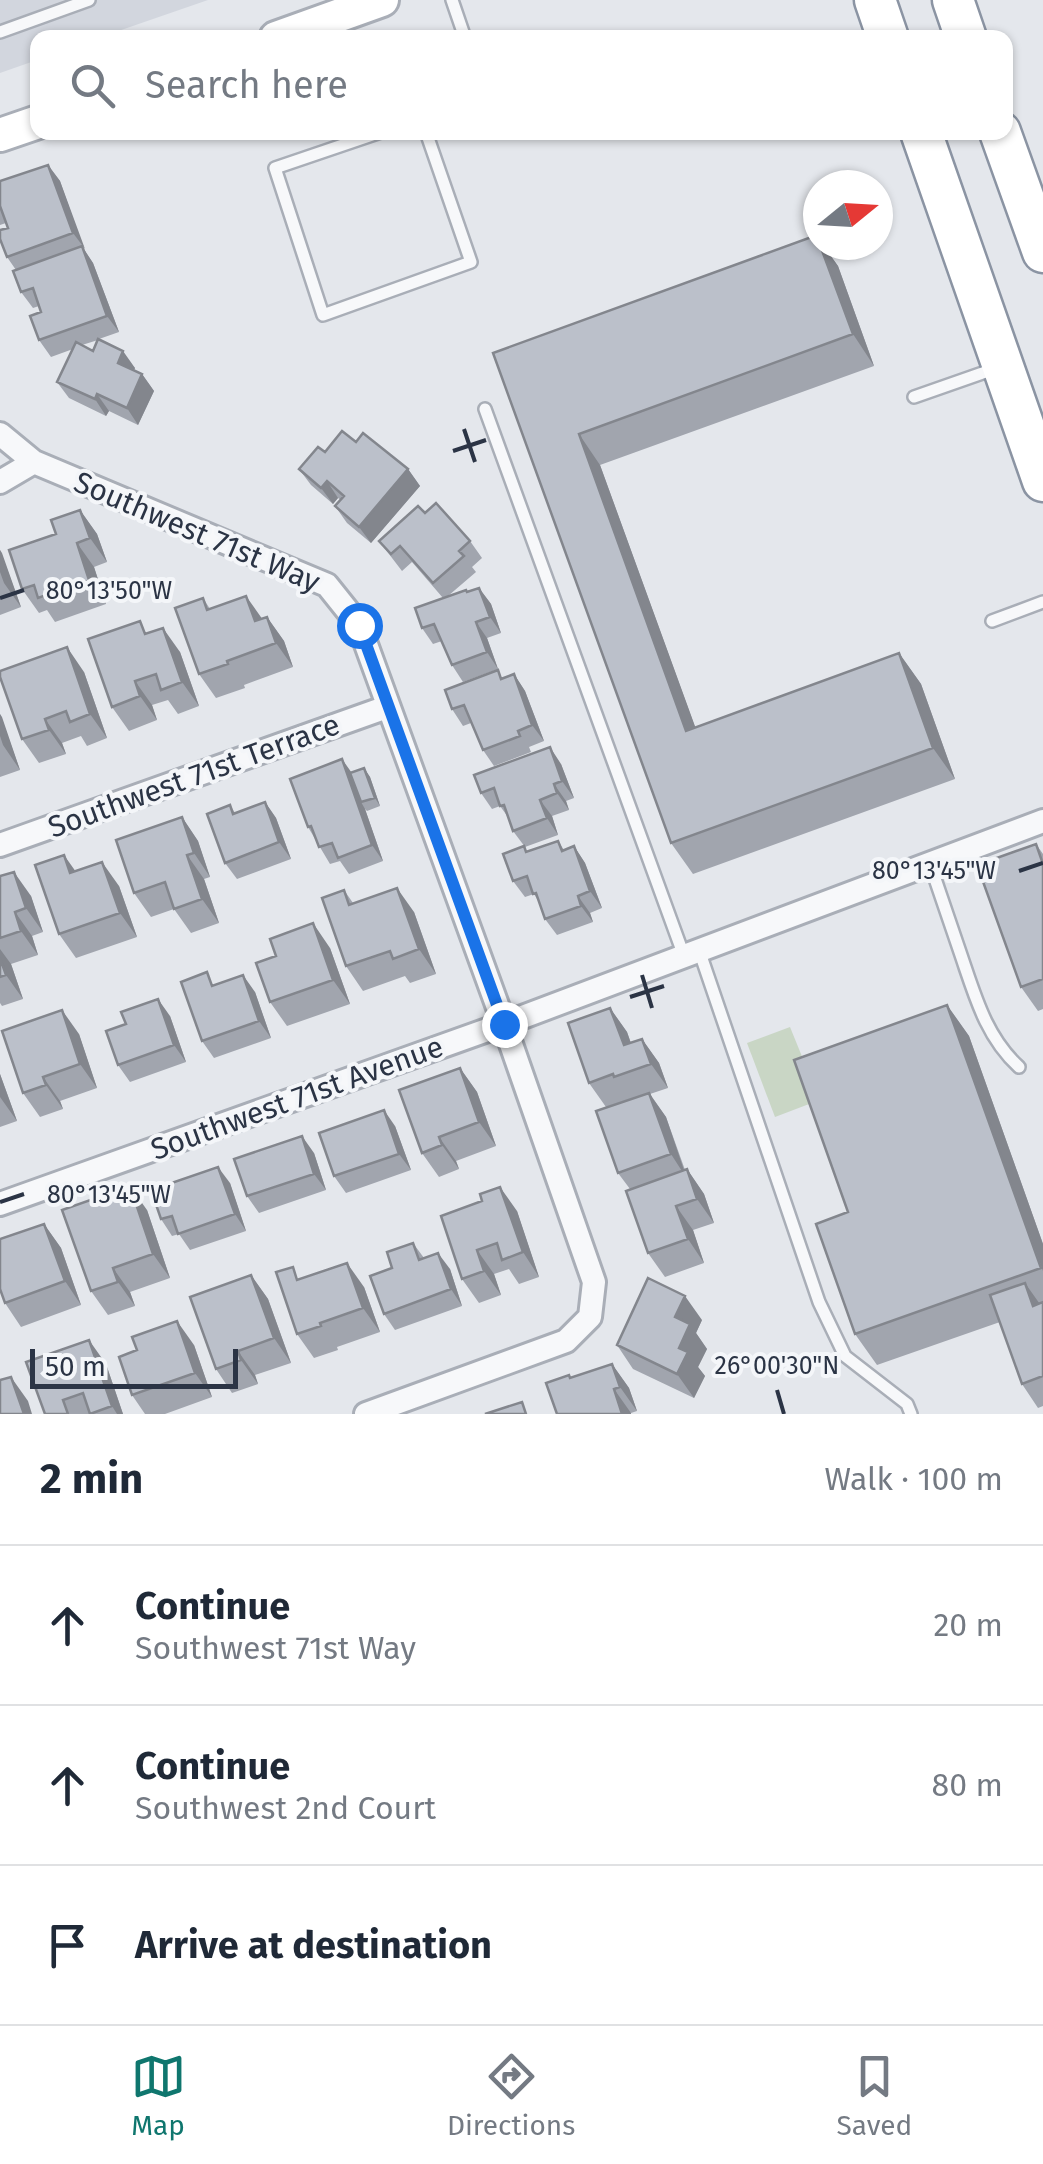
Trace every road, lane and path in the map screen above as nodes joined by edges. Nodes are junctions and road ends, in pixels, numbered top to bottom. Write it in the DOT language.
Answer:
graph roads {
  1 [pos="89,0"];
  2 [pos="382,0"];
  3 [pos="452,0"];
  4 [pos="875,0"];
  5 [pos="953,0"];
  6 [pos="298,30"];
  7 [pos="462,30"];
  8 [pos="885,30"];
  9 [pos="963,30"];
  10 [pos="0,32"];
  11 [pos="30,125"];
  12 [pos="0,135"];
  13 [pos="358,140"];
  14 [pos="429,140"];
  15 [pos="924,140"];
  16 [pos="1003,140"];
  17 [pos="1043,252"];
  18 [pos="1003,366"];
  19 [pos="914,397"];
  20 [pos="484,409"];
  21 [pos="0,434"];
  22 [pos="34,462"];
  23 [pos="1043,481"];
  24 [pos="0,482"];
  25 [pos="1043,602"];
  26 [pos="992,620"];
  27 [pos="387,707"];
  28 [pos="1043,822"];
  29 [pos="0,845"];
  30 [pos="930,864"];
  31 [pos="692,954"];
  32 [pos="504,1024"];
  33 [pos="1019,1067"];
  34 [pos="0,1204"];
  35 [pos="366,1414"];
  36 [pos="911,1414"];
  1 -- 10 [label="lane"];
  2 -- 6 [label="street"];
  3 -- 7 [label="lane"];
  4 -- 8 [label="highway"];
  5 -- 9 [label="highway"];
  11 -- 12 [label="street"];
  13 -- 14 [label="lane"];
  15 -- 18 [label="highway"];
  16 -- 17 [label="highway"];
  18 -- 19 [label="lane"];
  18 -- 23 [label="highway"];
  20 -- 31 [label="lane"];
  21 -- 22 [label="street, Southwest 71st Way"];
  22 -- 24 [label="street"];
  22 -- 27 [label="street, Southwest 71st Way"];
  25 -- 26 [label="lane"];
  27 -- 29 [label="street, Southwest 71st Terrace"];
  27 -- 32 [label="street, Southwest 71st Way"];
  28 -- 30 [label="street, Southwest 71st Avenue"];
  30 -- 31 [label="street, Southwest 71st Avenue"];
  30 -- 33 [label="lane"];
  31 -- 32 [label="street, Southwest 71st Avenue"];
  31 -- 36 [label="lane"];
  32 -- 34 [label="street, Southwest 71st Avenue"];
  32 -- 35 [label="street, Southwest 71st Way"];
}
